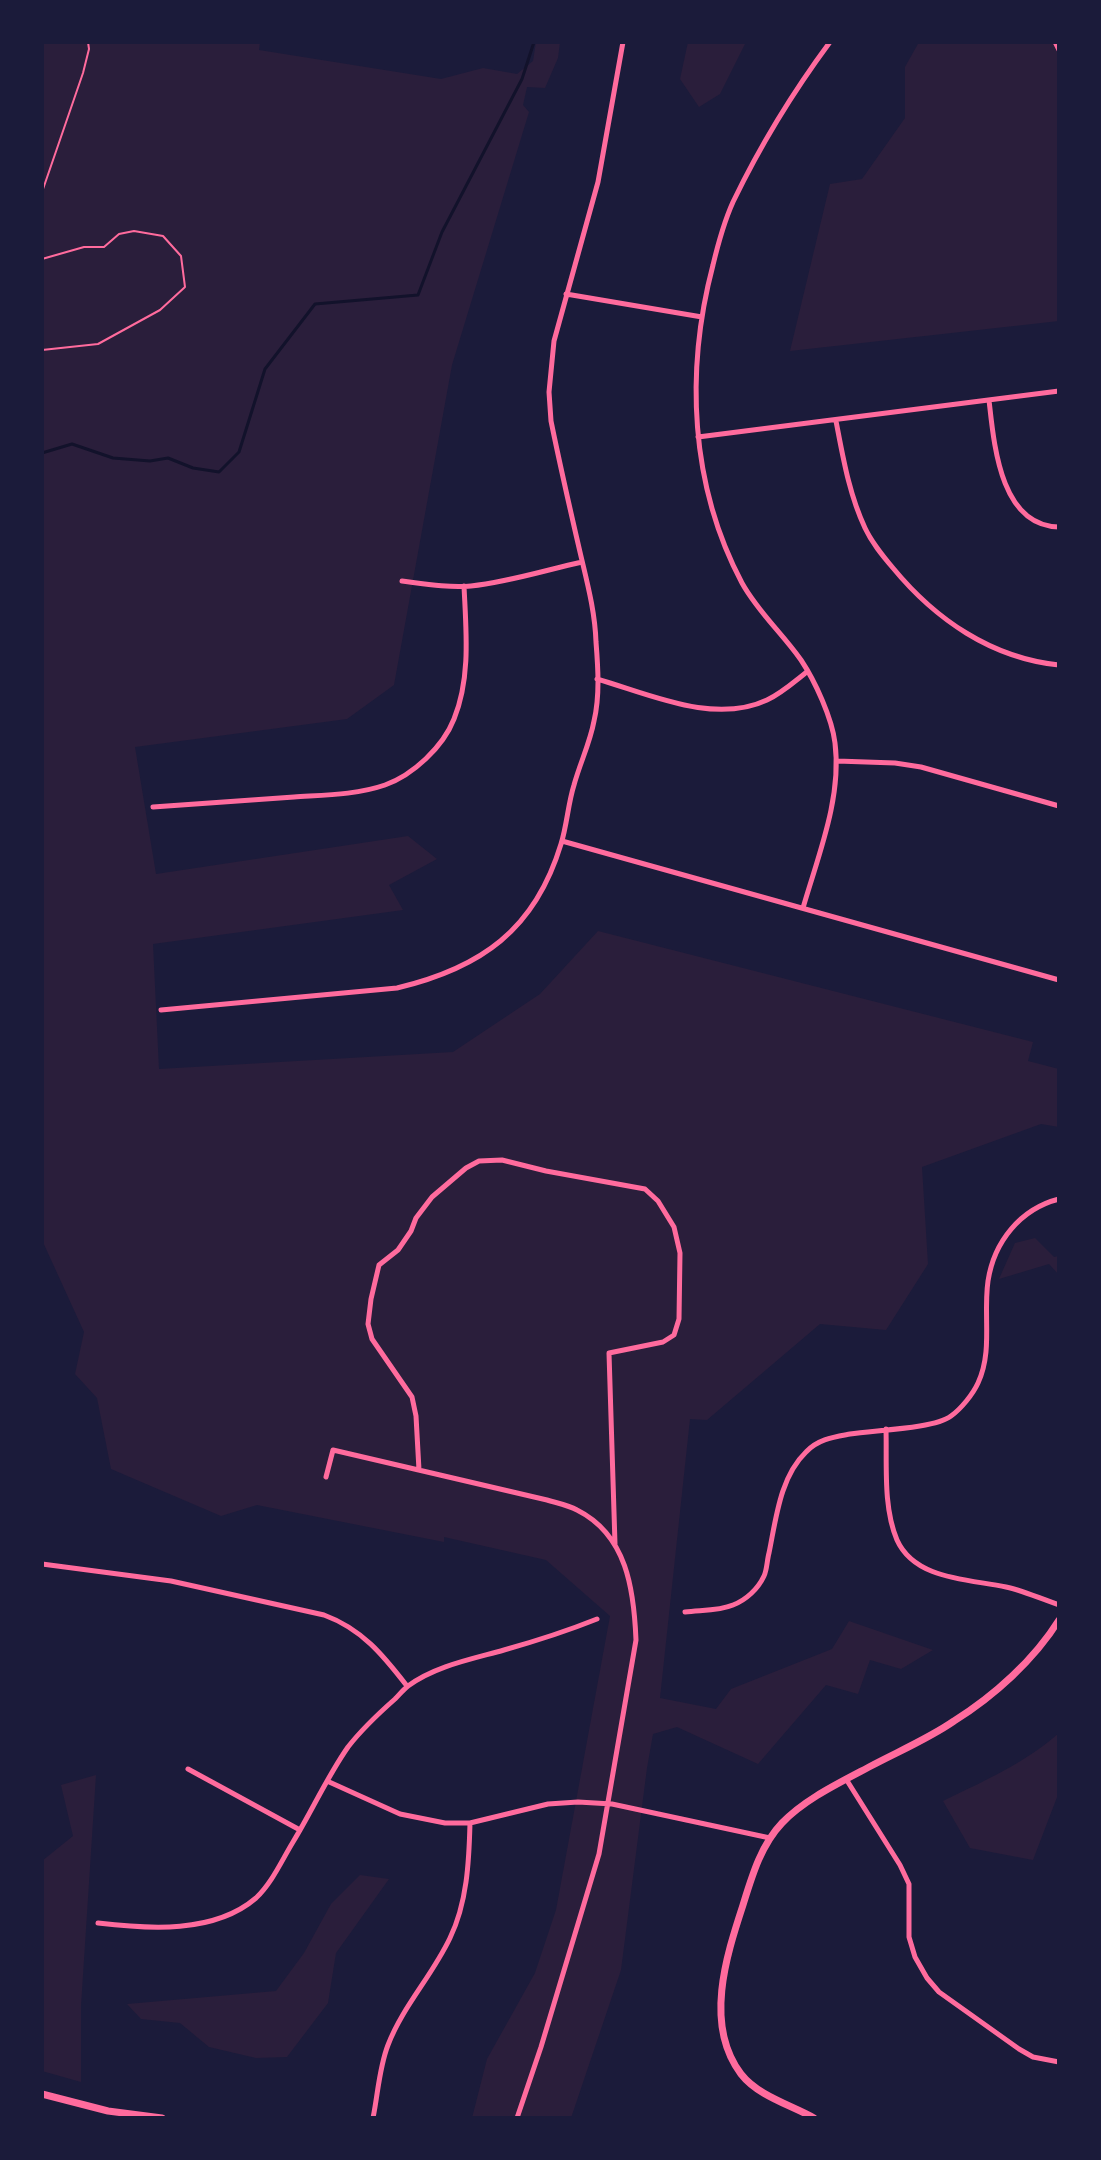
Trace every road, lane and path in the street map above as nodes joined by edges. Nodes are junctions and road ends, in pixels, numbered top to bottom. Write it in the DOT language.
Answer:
graph roads {
  1 [pos="88,42"];
  2 [pos="623,42"];
  3 [pos="830,42"];
  4 [pos="1055,42"];
  5 [pos="1059,50"];
  6 [pos="42,192"];
  7 [pos="42,259"];
  8 [pos="566,294"];
  9 [pos="702,317"];
  10 [pos="42,350"];
  11 [pos="1059,391"];
  12 [pos="989,400"];
  13 [pos="836,421"];
  14 [pos="698,437"];
  15 [pos="1059,527"];
  16 [pos="582,562"];
  17 [pos="402,581"];
  18 [pos="464,586"];
  19 [pos="1059,665"];
  20 [pos="808,671"];
  21 [pos="597,679"];
  22 [pos="837,761"];
  23 [pos="1059,806"];
  24 [pos="153,807"];
  25 [pos="562,841"];
  26 [pos="803,908"];
  27 [pos="1059,980"];
  28 [pos="161,1010"];
  29 [pos="1059,1199"];
  30 [pos="886,1429"];
  31 [pos="419,1470"];
  32 [pos="326,1477"];
  33 [pos="615,1544"];
  34 [pos="42,1564"];
  35 [pos="1059,1605"];
  36 [pos="685,1612"];
  37 [pos="597,1619"];
  38 [pos="1059,1620"];
  39 [pos="407,1686"];
  40 [pos="188,1769"];
  41 [pos="846,1779"];
  42 [pos="327,1781"];
  43 [pos="609,1804"];
  44 [pos="470,1823"];
  45 [pos="300,1830"];
  46 [pos="770,1838"];
  47 [pos="98,1923"];
  48 [pos="1059,2062"];
  49 [pos="42,2094"];
  50 [pos="148,2117"];
  51 [pos="162,2118"];
  52 [pos="373,2118"];
  53 [pos="517,2118"];
  54 [pos="814,2118"];
  1 -- 6 [label="path"];
  2 -- 8 [label="street"];
  3 -- 9 [label="street"];
  4 -- 5 [label="street"];
  7 -- 10 [label="path"];
  8 -- 9 [label="street"];
  8 -- 16 [label="street"];
  9 -- 14 [label="street"];
  11 -- 12 [label="street"];
  12 -- 13 [label="street"];
  12 -- 15 [label="street"];
  13 -- 14 [label="street"];
  13 -- 19 [label="street"];
  14 -- 20 [label="street"];
  16 -- 18 [label="street"];
  16 -- 21 [label="street"];
  17 -- 18 [label="street"];
  18 -- 24 [label="street"];
  20 -- 21 [label="street"];
  20 -- 22 [label="street"];
  21 -- 25 [label="street"];
  22 -- 23 [label="street"];
  22 -- 26 [label="street"];
  25 -- 26 [label="street"];
  25 -- 28 [label="street"];
  26 -- 27 [label="street"];
  29 -- 30 [label="street"];
  30 -- 35 [label="street"];
  30 -- 36 [label="street"];
  31 -- 32 [label="street"];
  31 -- 33 [label="street"];
  31 -- 33 [label="street"];
  33 -- 43 [label="street"];
  34 -- 39 [label="street"];
  37 -- 39 [label="street"];
  38 -- 41 [label="street"];
  39 -- 42 [label="street"];
  40 -- 45 [label="street"];
  41 -- 46 [label="street"];
  41 -- 48 [label="street"];
  42 -- 44 [label="street"];
  42 -- 45 [label="street"];
  43 -- 44 [label="street"];
  43 -- 46 [label="street"];
  43 -- 53 [label="street"];
  44 -- 52 [label="street"];
  45 -- 47 [label="street"];
  46 -- 54 [label="street"];
  49 -- 50 [label="street"];
  50 -- 51 [label="street"];
}
